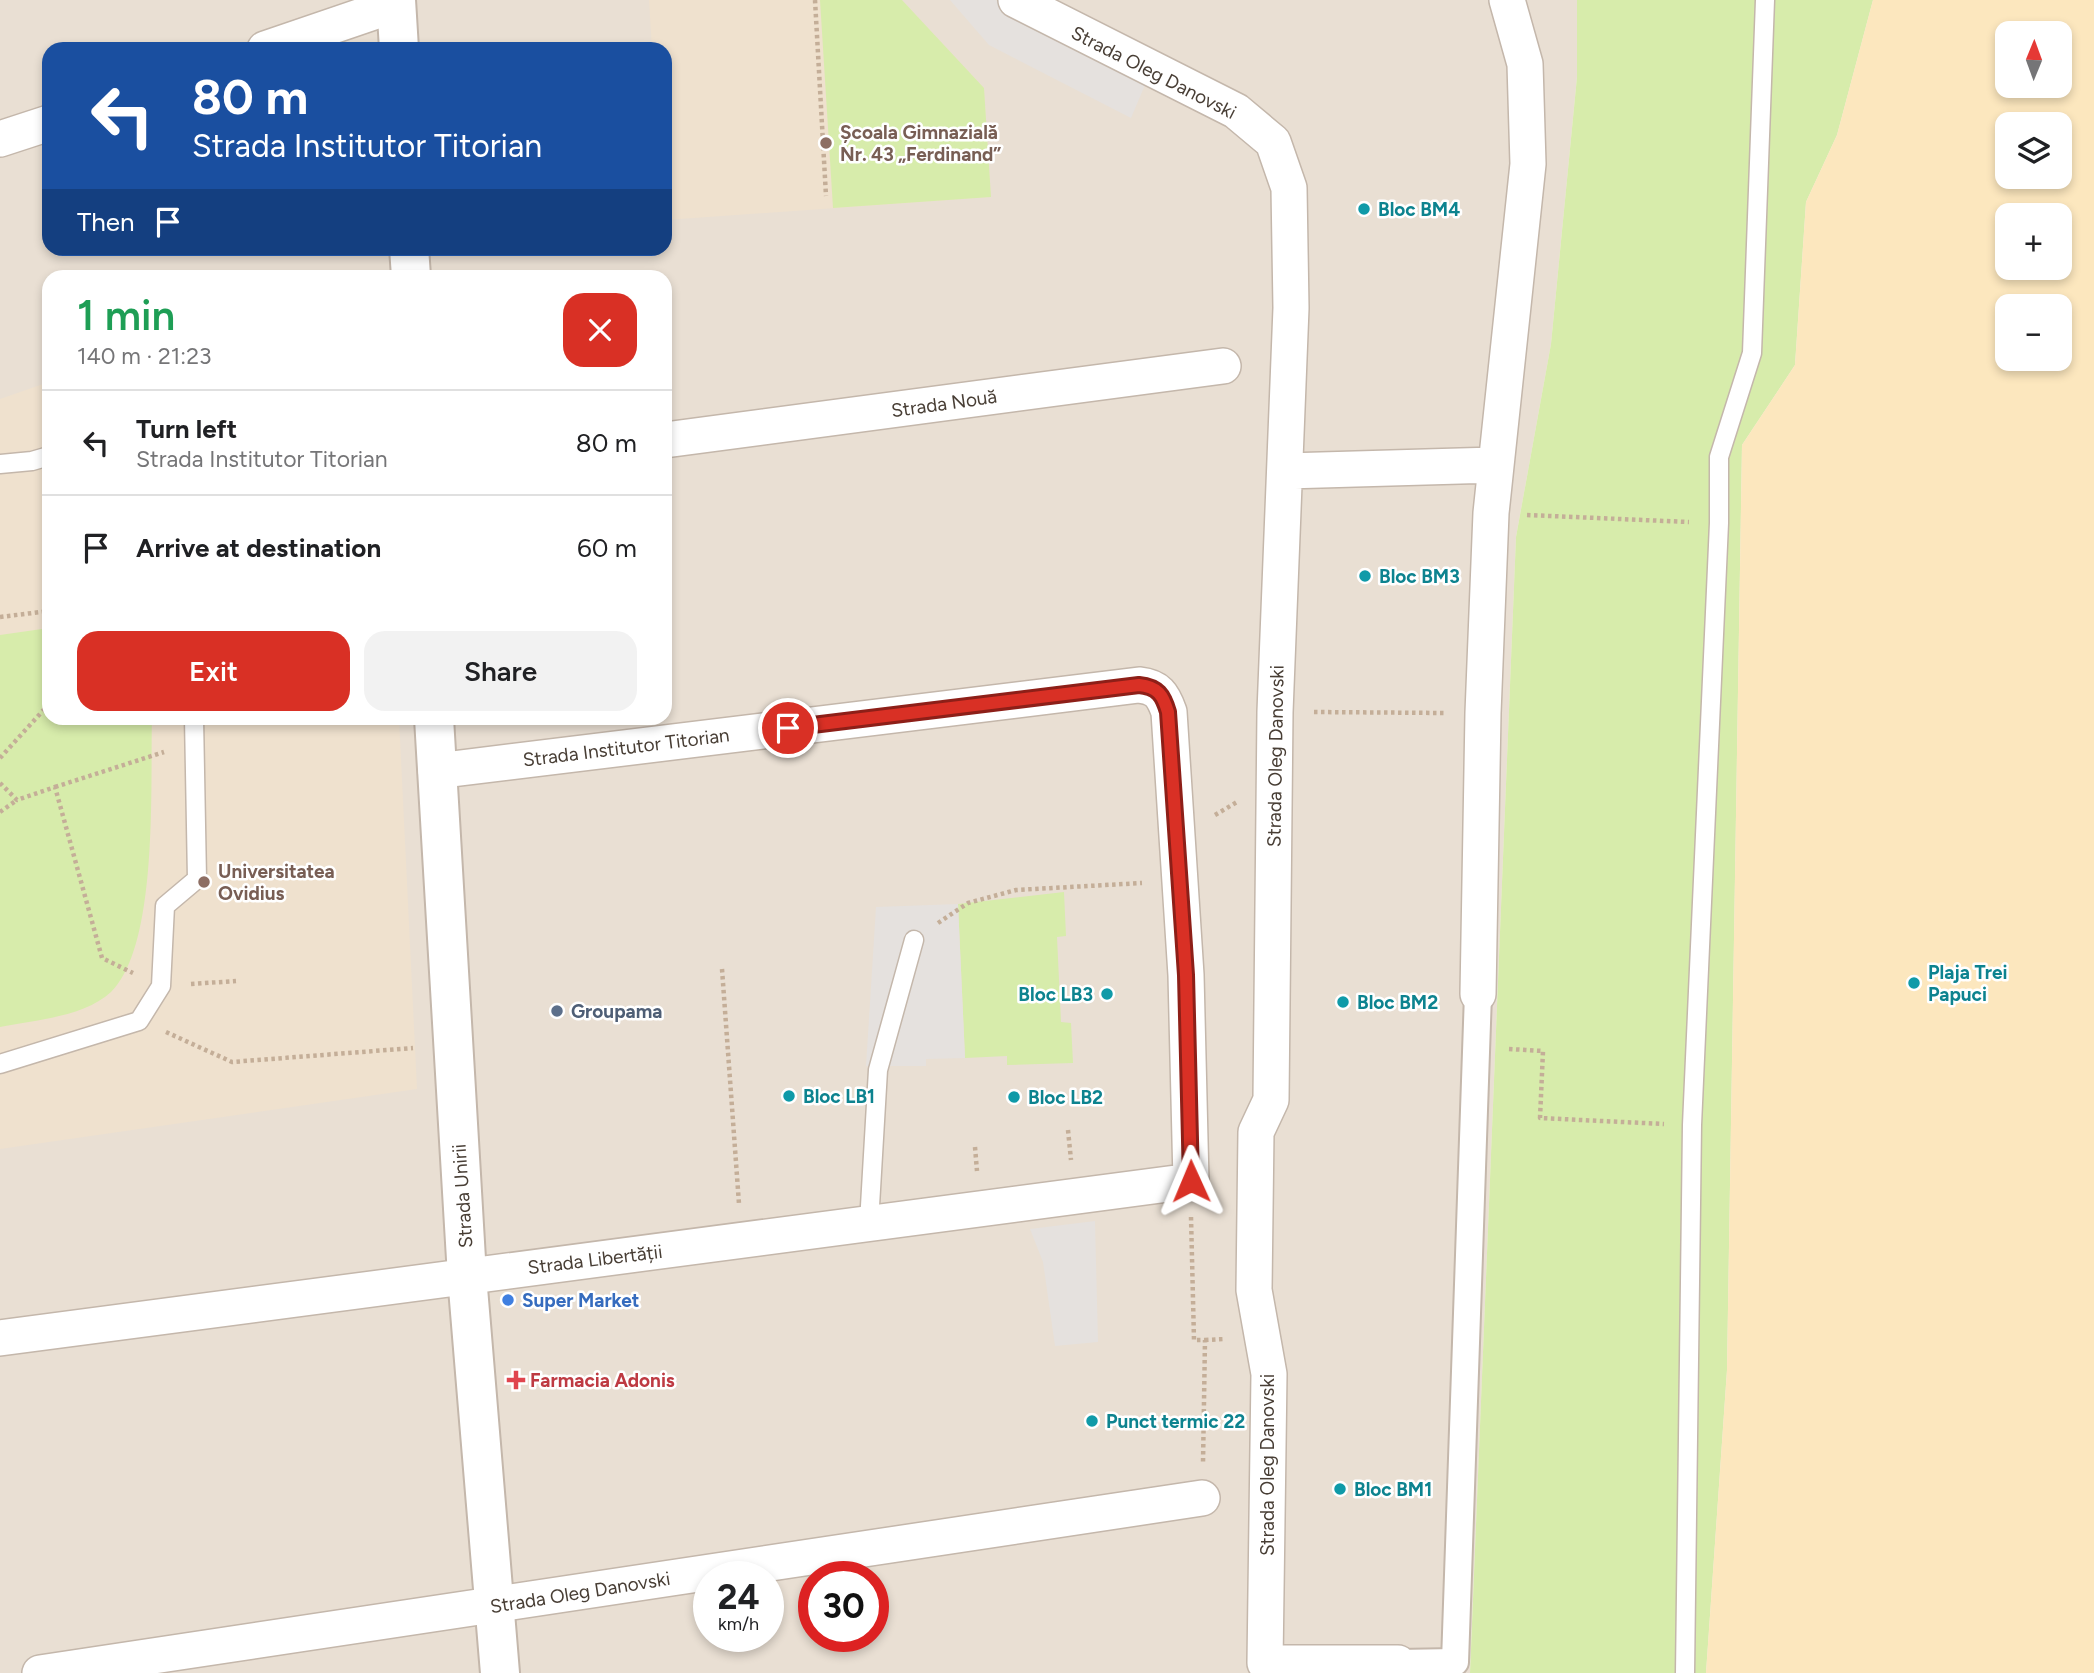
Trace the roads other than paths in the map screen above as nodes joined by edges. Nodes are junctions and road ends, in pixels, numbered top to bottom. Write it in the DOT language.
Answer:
graph roads {
  1 [pos="1016,0"];
  2 [pos="1507,0"];
  3 [pos="1765,0"];
  4 [pos="396,2"];
  5 [pos="285,42"];
  6 [pos="399,42"];
  7 [pos="42,125"];
  8 [pos="0,139"];
  9 [pos="1223,366"];
  10 [pos="672,439"];
  11 [pos="42,458"];
  12 [pos="0,464"];
  13 [pos="1495,465"];
  14 [pos="1286,471"];
  15 [pos="194,725"];
  16 [pos="434,725"];
  17 [pos="436,771"];
  18 [pos="914,940"];
  19 [pos="1478,994"];
  20 [pos="0,1065"];
  21 [pos="1191,1181"];
  22 [pos="869,1223"];
  23 [pos="467,1276"];
  24 [pos="0,1338"];
  25 [pos="1202,1498"];
  26 [pos="493,1605"];
  27 [pos="1398,1663"];
  28 [pos="40,1673"];
  29 [pos="500,1673"];
  30 [pos="1685,1673"];
  1 -- 14 [label="street, Strada Oleg Danovski"];
  2 -- 13 [label="street"];
  3 -- 30 [label="lane"];
  4 -- 5 [label="street"];
  4 -- 6 [label="street"];
  7 -- 8 [label="street"];
  9 -- 10 [label="street, Strada Nouă"];
  11 -- 12 [label="lane"];
  13 -- 14 [label="street"];
  13 -- 19 [label="street"];
  14 -- 27 [label="street, Strada Oleg Danovski"];
  15 -- 20 [label="lane"];
  16 -- 17 [label="street, Strada Unirii"];
  17 -- 21 [label="street, Strada Institutor Titorian"];
  17 -- 23 [label="street, Strada Unirii"];
  18 -- 22 [label="lane"];
  19 -- 27 [label="street"];
  21 -- 22 [label="street, Strada Libertății"];
  22 -- 23 [label="street, Strada Libertății"];
  23 -- 24 [label="street, Strada Libertății"];
  23 -- 26 [label="street, Strada Unirii"];
  25 -- 26 [label="street, Strada Oleg Danovski"];
  26 -- 28 [label="street, Strada Oleg Danovski"];
  26 -- 29 [label="street, Strada Unirii"];
}
